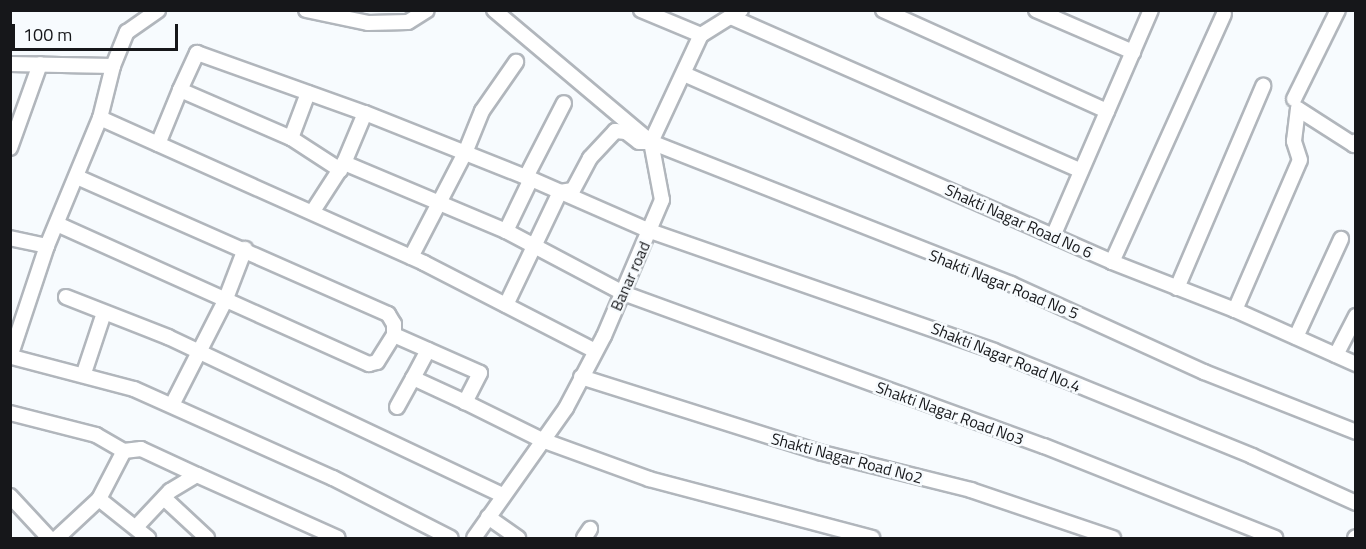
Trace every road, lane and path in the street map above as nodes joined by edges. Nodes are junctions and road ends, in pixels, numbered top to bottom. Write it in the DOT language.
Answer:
graph roads {
  1 [pos="158,10"];
  2 [pos="306,10"];
  3 [pos="356,10"];
  4 [pos="428,10"];
  5 [pos="494,10"];
  6 [pos="641,10"];
  7 [pos="883,10"];
  8 [pos="1036,10"];
  9 [pos="1151,10"];
  10 [pos="1338,10"];
  11 [pos="736,14"];
  12 [pos="1224,14"];
  13 [pos="368,23"];
  14 [pos="701,34"];
  15 [pos="1133,52"];
  16 [pos="516,62"];
  17 [pos="10,64"];
  18 [pos="40,64"];
  19 [pos="113,66"];
  20 [pos="684,74"];
  21 [pos="1263,86"];
  22 [pos="180,90"];
  23 [pos="308,93"];
  24 [pos="1294,99"];
  25 [pos="564,103"];
  26 [pos="1107,111"];
  27 [pos="365,113"];
  28 [pos="100,118"];
  29 [pos="291,138"];
  30 [pos="1356,141"];
  31 [pos="651,142"];
  32 [pos="158,144"];
  33 [pos="10,148"];
  34 [pos="465,153"];
  35 [pos="342,166"];
  36 [pos="1082,171"];
  37 [pos="77,177"];
  38 [pos="528,178"];
  39 [pos="560,192"];
  40 [pos="440,201"];
  41 [pos="313,211"];
  42 [pos="57,224"];
  43 [pos="506,231"];
  44 [pos="650,231"];
  45 [pos="1054,234"];
  46 [pos="10,238"];
  47 [pos="1341,239"];
  48 [pos="47,246"];
  49 [pos="535,246"];
  50 [pos="245,249"];
  51 [pos="411,257"];
  52 [pos="1112,262"];
  53 [pos="1177,288"];
  54 [pos="623,293"];
  55 [pos="66,297"];
  56 [pos="225,301"];
  57 [pos="506,305"];
  58 [pos="1235,310"];
  59 [pos="104,313"];
  60 [pos="1356,316"];
  61 [pos="394,335"];
  62 [pos="1296,337"];
  63 [pos="428,350"];
  64 [pos="595,351"];
  65 [pos="198,352"];
  66 [pos="1336,355"];
  67 [pos="11,357"];
  68 [pos="1356,364"];
  69 [pos="84,373"];
  70 [pos="581,377"];
  71 [pos="413,378"];
  72 [pos="465,402"];
  73 [pos="172,405"];
  74 [pos="398,407"];
  75 [pos="10,413"];
  76 [pos="1356,432"];
  77 [pos="542,440"];
  78 [pos="124,452"];
  79 [pos="196,475"];
  80 [pos="503,495"];
  81 [pos="10,496"];
  82 [pos="164,498"];
  83 [pos="99,499"];
  84 [pos="1356,503"];
  85 [pos="488,517"];
  86 [pos="138,526"];
  87 [pos="49,538"];
  88 [pos="57,538"];
  89 [pos="148,538"];
  90 [pos="207,538"];
  91 [pos="338,538"];
  92 [pos="452,538"];
  93 [pos="474,538"];
  94 [pos="518,538"];
  95 [pos="872,538"];
  96 [pos="1113,538"];
  97 [pos="1275,538"];
  1 -- 19 [label="street"];
  2 -- 13 [label="street"];
  3 -- 13 [label="street"];
  4 -- 13 [label="street"];
  5 -- 31 [label="street"];
  6 -- 14 [label="street"];
  7 -- 26 [label="street"];
  8 -- 15 [label="street"];
  9 -- 15 [label="street"];
  10 -- 24 [label="street"];
  11 -- 14 [label="street"];
  11 -- 36 [label="street"];
  12 -- 52 [label="street"];
  14 -- 20 [label="street"];
  15 -- 26 [label="street"];
  16 -- 34 [label="street"];
  17 -- 18 [label="street"];
  18 -- 19 [label="street"];
  18 -- 33 [label="street"];
  19 -- 28 [label="street"];
  20 -- 31 [label="street"];
  20 -- 45 [label="street, Shakti Nagar Road No 6"];
  21 -- 53 [label="street"];
  22 -- 23 [label="street, Shakti Nagar Road No.4"];
  22 -- 29 [label="street, Shakti Nagar Road No3"];
  22 -- 32 [label="street"];
  23 -- 27 [label="street, Shakti Nagar Road No.4"];
  23 -- 29 [label="street"];
  25 -- 38 [label="street"];
  26 -- 36 [label="street"];
  27 -- 34 [label="street, Shakti Nagar Road No.4"];
  27 -- 35 [label="street"];
  28 -- 32 [label="street"];
  28 -- 37 [label="street"];
  29 -- 35 [label="street, Shakti Nagar Road No3"];
  30 -- 58 [label="street"];
  31 -- 39 [label="street, Shakti Nagar Road No 5"];
  31 -- 44 [label="street, Banar road"];
  31 -- 76 [label="street, Shakti Nagar Road No 5"];
  32 -- 41 [label="street"];
  34 -- 38 [label="street, Shakti Nagar Road No.4"];
  34 -- 40 [label="street"];
  35 -- 40 [label="street, Shakti Nagar Road No3"];
  35 -- 41 [label="street"];
  36 -- 45 [label="street"];
  37 -- 42 [label="street"];
  37 -- 50 [label="street"];
  38 -- 39 [label="street, Shakti Nagar Road No.4"];
  38 -- 43 [label="street"];
  39 -- 44 [label="street, Shakti Nagar Road No.4"];
  39 -- 49 [label="street"];
  40 -- 43 [label="street, Shakti Nagar Road No3"];
  40 -- 51 [label="street"];
  41 -- 51 [label="street"];
  42 -- 48 [label="street"];
  42 -- 56 [label="street"];
  43 -- 49 [label="street, Shakti Nagar Road No3"];
  44 -- 54 [label="street, Banar road"];
  44 -- 84 [label="street, Shakti Nagar Road No.4"];
  45 -- 52 [label="street, Shakti Nagar Road No 6"];
  46 -- 48 [label="street"];
  47 -- 62 [label="street"];
  48 -- 67 [label="street"];
  49 -- 54 [label="street, Shakti Nagar Road No3"];
  49 -- 57 [label="street"];
  50 -- 56 [label="street"];
  50 -- 61 [label="street"];
  51 -- 57 [label="street"];
  52 -- 53 [label="street, Shakti Nagar Road No 6"];
  53 -- 58 [label="street, Shakti Nagar Road No 6"];
  54 -- 64 [label="street, Banar road"];
  54 -- 97 [label="street, Shakti Nagar Road No3"];
  55 -- 59 [label="street"];
  56 -- 61 [label="street"];
  56 -- 65 [label="street"];
  57 -- 64 [label="street"];
  58 -- 62 [label="street, Shakti Nagar Road No 6"];
  59 -- 65 [label="street"];
  59 -- 69 [label="street"];
  60 -- 66 [label="street"];
  61 -- 63 [label="street"];
  62 -- 66 [label="street, Shakti Nagar Road No 6"];
  63 -- 71 [label="street"];
  63 -- 72 [label="street"];
  64 -- 70 [label="street, Banar road"];
  65 -- 73 [label="street"];
  65 -- 80 [label="street"];
  66 -- 68 [label="street, Shakti Nagar Road No 6"];
  67 -- 69 [label="street"];
  69 -- 73 [label="street"];
  70 -- 77 [label="street, Banar road"];
  70 -- 96 [label="street, Shakti Nagar Road No2"];
  71 -- 72 [label="street"];
  71 -- 74 [label="street"];
  72 -- 77 [label="street"];
  73 -- 92 [label="street"];
  75 -- 78 [label="street"];
  77 -- 80 [label="street, Banar road"];
  77 -- 95 [label="street"];
  78 -- 79 [label="street"];
  78 -- 83 [label="street"];
  79 -- 82 [label="street"];
  79 -- 91 [label="street"];
  80 -- 85 [label="street, Banar road"];
  81 -- 87 [label="street"];
  82 -- 86 [label="street"];
  82 -- 90 [label="street"];
  83 -- 86 [label="street"];
  83 -- 88 [label="street"];
  85 -- 93 [label="street, Banar road"];
  85 -- 94 [label="street"];
  86 -- 89 [label="street"];
}
